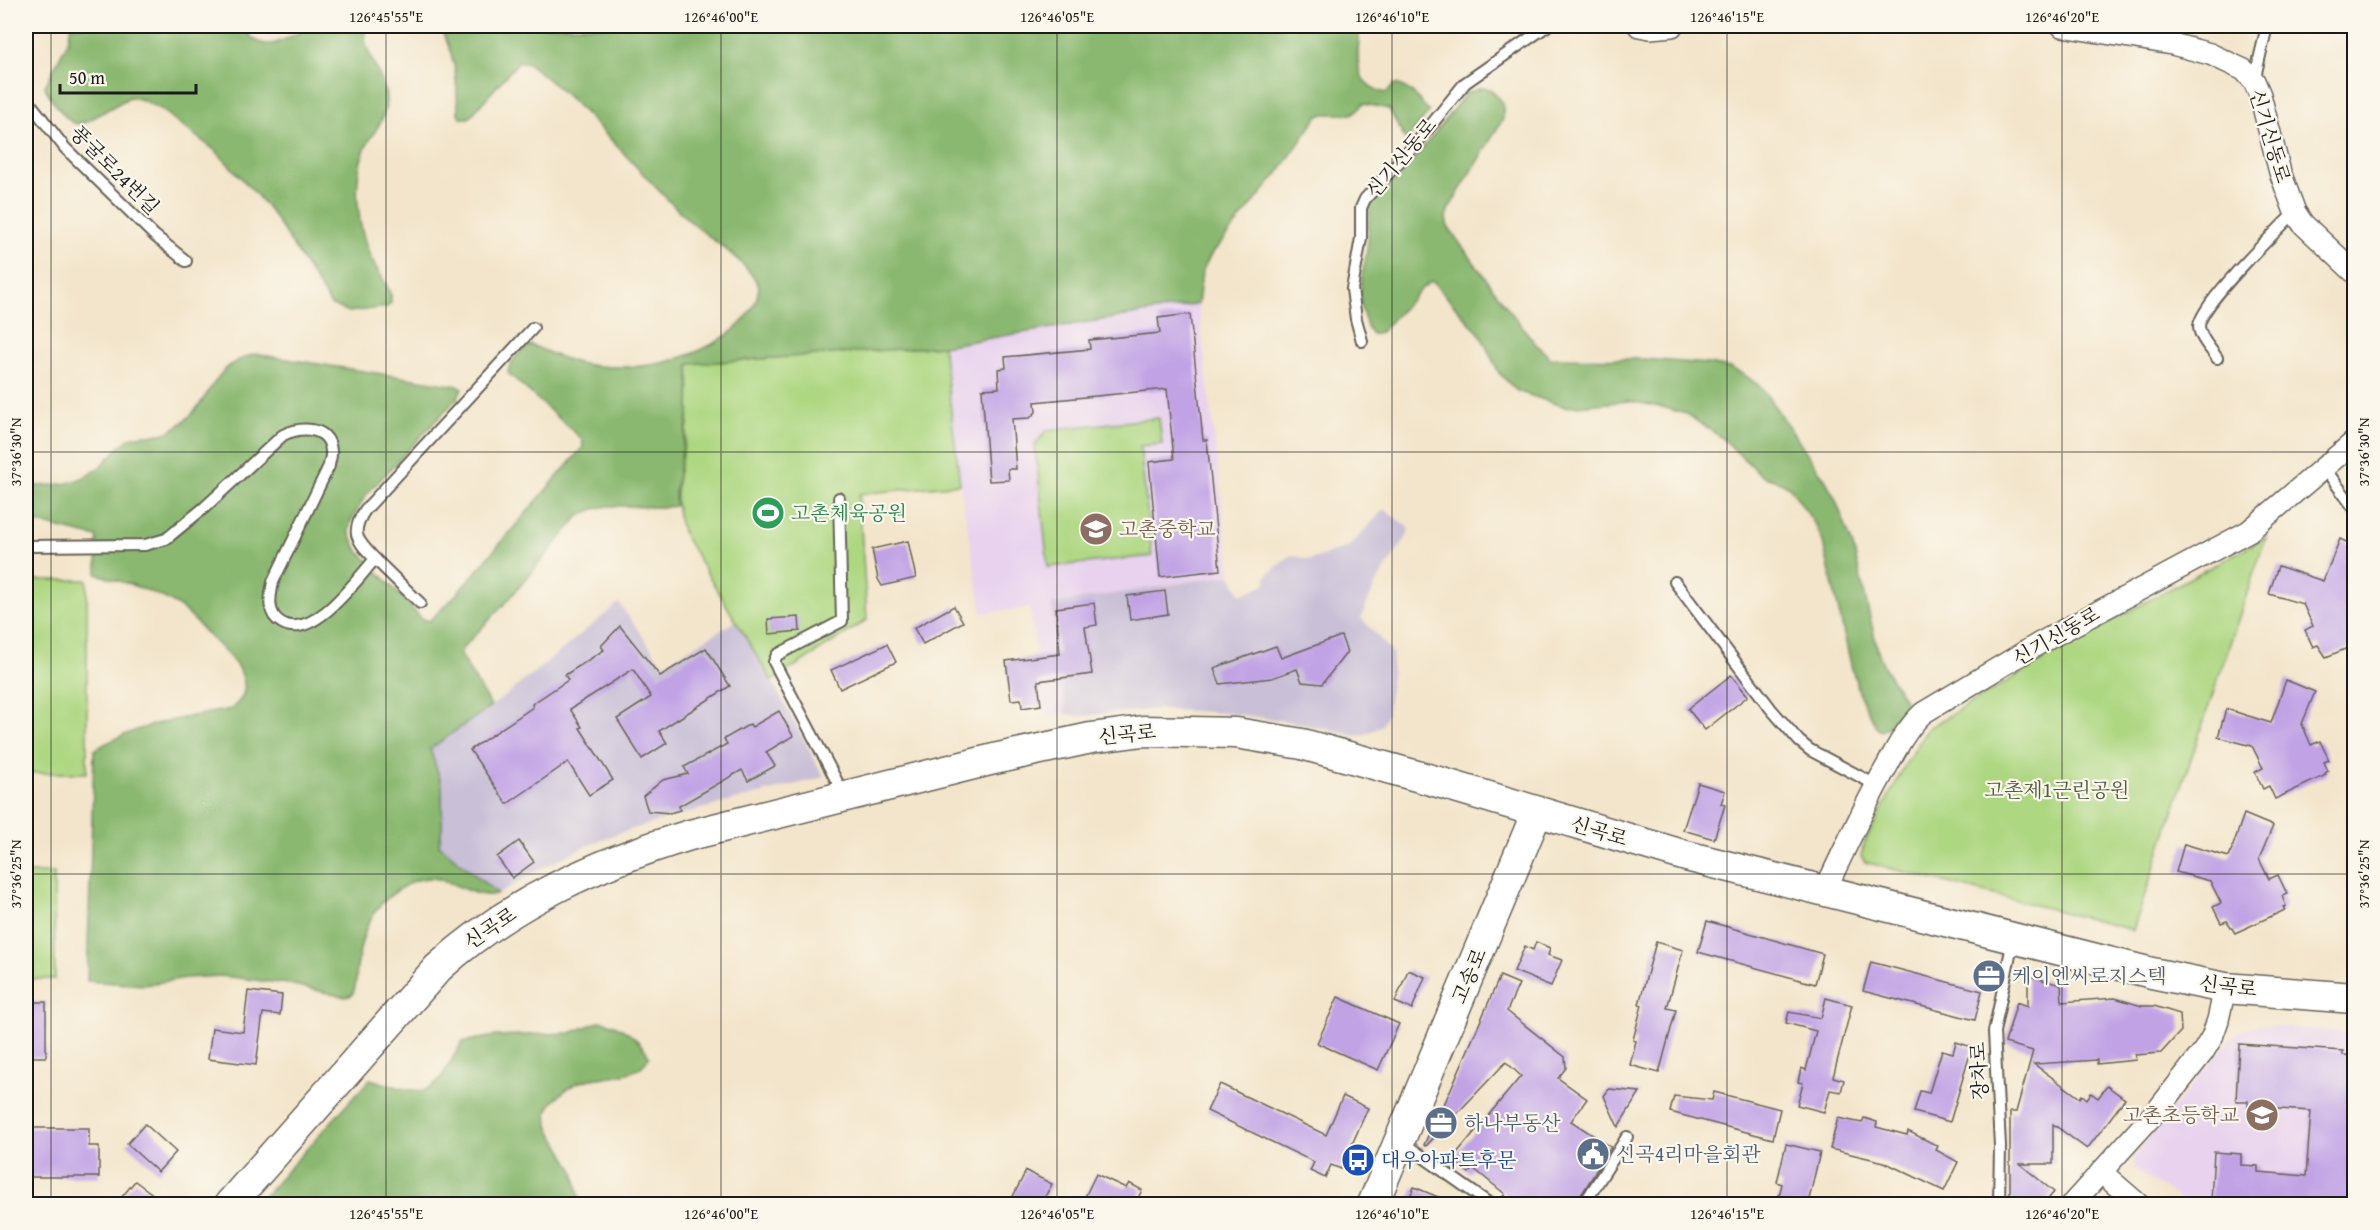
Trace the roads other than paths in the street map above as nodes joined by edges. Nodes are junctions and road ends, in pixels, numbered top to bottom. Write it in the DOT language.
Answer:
graph roads {
  1 [pos="1547,26"];
  2 [pos="1639,26"];
  3 [pos="1672,26"];
  4 [pos="2062,26"];
  5 [pos="2267,26"];
  6 [pos="2254,81"];
  7 [pos="26,98"];
  8 [pos="2295,212"];
  9 [pos="186,261"];
  10 [pos="2355,272"];
  11 [pos="533,328"];
  12 [pos="1362,341"];
  13 [pos="2217,358"];
  14 [pos="2355,442"];
  15 [pos="2325,469"];
  16 [pos="839,498"];
  17 [pos="2355,508"];
  18 [pos="26,546"];
  19 [pos="375,559"];
  20 [pos="1675,582"];
  21 [pos="420,603"];
  22 [pos="1876,785"];
  23 [pos="845,796"];
  24 [pos="1538,812"];
  25 [pos="1825,890"];
  26 [pos="2013,938"];
  27 [pos="2225,988"];
  28 [pos="2355,998"];
  29 [pos="1626,1137"];
  30 [pos="1400,1140"];
  31 [pos="2101,1172"];
  32 [pos="230,1204"];
  33 [pos="1373,1204"];
  34 [pos="1490,1204"];
  35 [pos="1584,1204"];
  36 [pos="1999,1204"];
  37 [pos="2072,1204"];
  38 [pos="2138,1204"];
  1 -- 12 [label="lane, 신기신동로"];
  2 -- 3 [label="street"];
  4 -- 6 [label="street, 신기신동로"];
  5 -- 6 [label="lane"];
  6 -- 8 [label="street, 신기신동로"];
  7 -- 9 [label="lane, 풍굴로24번길"];
  8 -- 10 [label="street, 신기신동로"];
  8 -- 13 [label="lane"];
  11 -- 19 [label="lane"];
  14 -- 15 [label="street, 신기신동로"];
  15 -- 17 [label="lane"];
  15 -- 22 [label="street, 신기신동로"];
  16 -- 23 [label="lane"];
  18 -- 19 [label="lane"];
  19 -- 21 [label="lane"];
  20 -- 22 [label="lane"];
  22 -- 25 [label="street, 신기신동로"];
  23 -- 24 [label="street, 신곡로"];
  23 -- 32 [label="street, 신곡로"];
  24 -- 25 [label="street, 신곡로"];
  24 -- 30 [label="street, 고송로"];
  25 -- 26 [label="street, 신곡로"];
  26 -- 27 [label="street, 신곡로"];
  26 -- 36 [label="lane, 장차로"];
  27 -- 28 [label="street, 신곡로"];
  27 -- 31 [label="street"];
  29 -- 35 [label="lane"];
  30 -- 33 [label="street, 고송로"];
  30 -- 34 [label="lane"];
  31 -- 37 [label="street"];
  31 -- 38 [label="street"];
}
